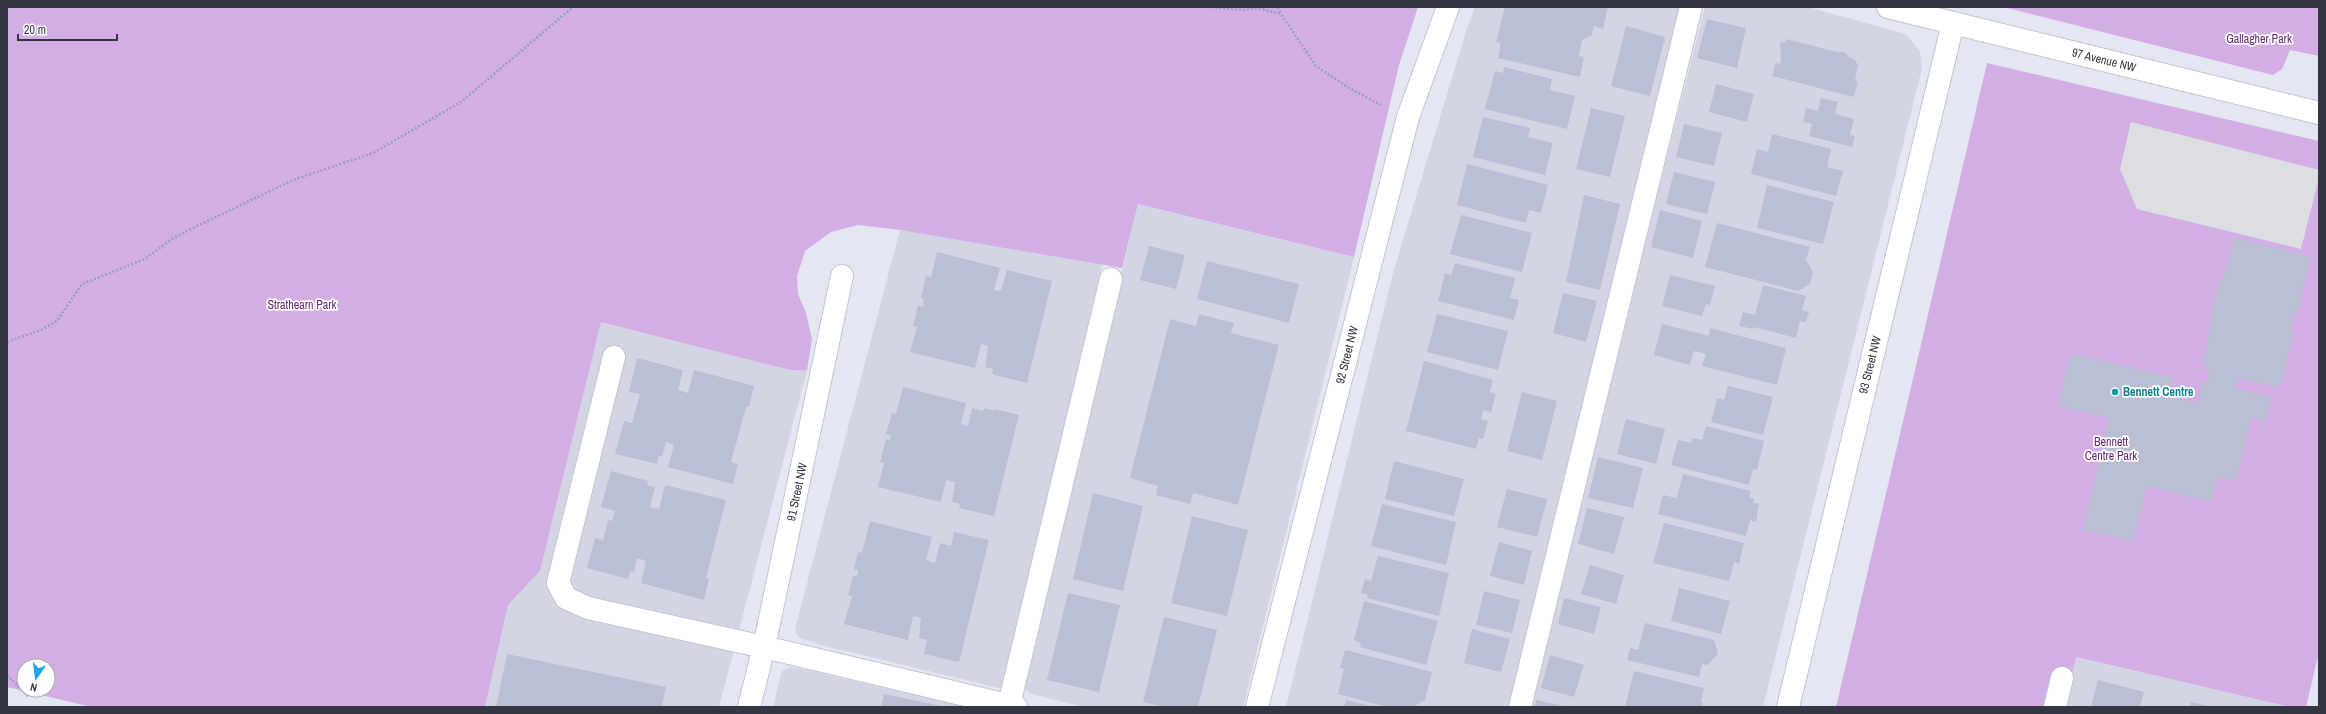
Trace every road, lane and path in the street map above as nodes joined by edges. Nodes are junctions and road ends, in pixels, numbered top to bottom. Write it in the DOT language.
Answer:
graph roads {
  1 [pos="573,7"];
  2 [pos="1211,7"];
  3 [pos="1278,7"];
  4 [pos="1448,7"];
  5 [pos="1691,7"];
  6 [pos="1888,7"];
  7 [pos="1281,14"];
  8 [pos="1953,24"];
  9 [pos="2319,113"];
  10 [pos="1408,117"];
  11 [pos="842,276"];
  12 [pos="1111,279"];
  13 [pos="7,342"];
  14 [pos="614,357"];
  15 [pos="764,647"];
  16 [pos="7,675"];
  17 [pos="2062,678"];
  18 [pos="16,684"];
  19 [pos="1013,706"];
  20 [pos="749,707"];
  21 [pos="1257,707"];
  22 [pos="1520,707"];
  23 [pos="1788,707"];
  24 [pos="2055,707"];
  1 -- 13 [label="path"];
  2 -- 7 [label="path"];
  3 -- 7 [label="path"];
  4 -- 10 [label="street, 92 Street NW"];
  5 -- 22 [label="street"];
  6 -- 8 [label="street, 97 Avenue NW"];
  7 -- 10 [label="path"];
  8 -- 9 [label="street, 97 Avenue NW"];
  8 -- 23 [label="street, 93 Street NW"];
  10 -- 21 [label="street, 92 Street NW"];
  11 -- 15 [label="street, 91 Street NW"];
  12 -- 19 [label="street"];
  14 -- 15 [label="street"];
  15 -- 19 [label="street"];
  15 -- 20 [label="street, 91 Street NW"];
  16 -- 18 [label="path"];
  17 -- 24 [label="street"];
}
